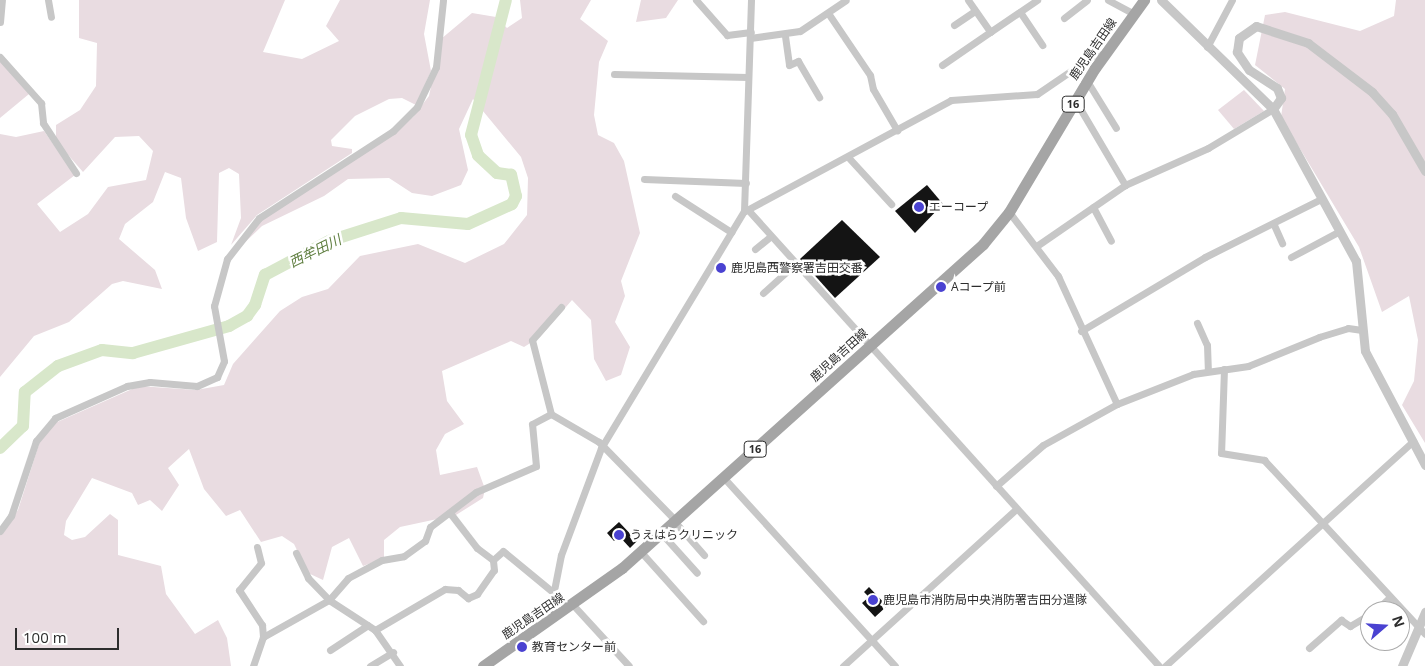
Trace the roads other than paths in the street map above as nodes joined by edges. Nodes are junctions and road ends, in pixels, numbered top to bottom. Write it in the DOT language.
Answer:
graph roads {
  1 [pos="2,0"];
  2 [pos="48,0"];
  3 [pos="443,0"];
  4 [pos="696,0"];
  5 [pos="751,0"];
  6 [pos="846,0"];
  7 [pos="968,0"];
  8 [pos="1037,0"];
  9 [pos="1087,0"];
  10 [pos="1108,0"];
  11 [pos="1144,0"];
  12 [pos="1161,0"];
  13 [pos="1232,0"];
  14 [pos="975,11"];
  15 [pos="1020,12"];
  16 [pos="828,13"];
  17 [pos="1134,14"];
  18 [pos="51,17"];
  19 [pos="1064,18"];
  20 [pos="0,22"];
  21 [pos="954,25"];
  22 [pos="990,32"];
  23 [pos="751,35"];
  24 [pos="785,36"];
  25 [pos="1042,45"];
  26 [pos="1208,47"];
  27 [pos="1104,54"];
  28 [pos="0,57"];
  29 [pos="942,65"];
  30 [pos="614,74"];
  31 [pos="748,77"];
  32 [pos="1087,81"];
  33 [pos="819,97"];
  34 [pos="1075,100"];
  35 [pos="1272,109"];
  36 [pos="1116,128"];
  37 [pos="897,130"];
  38 [pos="848,157"];
  39 [pos="1425,171"];
  40 [pos="76,172"];
  41 [pos="644,179"];
  42 [pos="746,183"];
  43 [pos="1125,185"];
  44 [pos="675,196"];
  45 [pos="1321,199"];
  46 [pos="891,204"];
  47 [pos="1093,207"];
  48 [pos="747,211"];
  49 [pos="1009,212"];
  50 [pos="1274,225"];
  51 [pos="1340,231"];
  52 [pos="731,232"];
  53 [pos="770,236"];
  54 [pos="1111,241"];
  55 [pos="1282,243"];
  56 [pos="1038,245"];
  57 [pos="756,249"];
  58 [pos="1291,257"];
  59 [pos="795,264"];
  60 [pos="763,293"];
  61 [pos="561,307"];
  62 [pos="1197,323"];
  63 [pos="1362,330"];
  64 [pos="1080,331"];
  65 [pos="869,346"];
  66 [pos="1224,369"];
  67 [pos="1208,371"];
  68 [pos="1117,404"];
  69 [pos="551,414"];
  70 [pos="1413,441"];
  71 [pos="601,448"];
  72 [pos="1425,464"];
  73 [pos="724,478"];
  74 [pos="996,486"];
  75 [pos="1016,509"];
  76 [pos="450,513"];
  77 [pos="675,522"];
  78 [pos="1322,525"];
  79 [pos="0,531"];
  80 [pos="662,534"];
  81 [pos="257,547"];
  82 [pos="641,552"];
  83 [pos="296,553"];
  84 [pos="704,554"];
  85 [pos="493,560"];
  86 [pos="697,572"];
  87 [pos="554,593"];
  88 [pos="1389,598"];
  89 [pos="329,600"];
  90 [pos="1386,601"];
  91 [pos="574,606"];
  92 [pos="1425,612"];
  93 [pos="1360,620"];
  94 [pos="703,621"];
  95 [pos="547,624"];
  96 [pos="372,627"];
  97 [pos="1421,632"];
  98 [pos="263,637"];
  99 [pos="872,640"];
  100 [pos="1309,648"];
  101 [pos="330,650"];
  102 [pos="393,652"];
  103 [pos="253,666"];
  104 [pos="370,666"];
  105 [pos="400,666"];
  106 [pos="483,666"];
  107 [pos="629,666"];
  108 [pos="843,666"];
  109 [pos="895,666"];
  110 [pos="1159,666"];
  111 [pos="1165,666"];
  112 [pos="1402,666"];
  1 -- 20 [label="street"];
  2 -- 18 [label="street"];
  3 -- 79 [label="street"];
  4 -- 23 [label="street"];
  5 -- 23 [label="street"];
  6 -- 16 [label="street"];
  7 -- 14 [label="street"];
  8 -- 15 [label="street"];
  9 -- 19 [label="street"];
  10 -- 17 [label="street"];
  11 -- 17 [label="main road, 鹿児島吉田線 / 16"];
  12 -- 26 [label="street"];
  13 -- 26 [label="street"];
  14 -- 21 [label="street"];
  14 -- 22 [label="street"];
  15 -- 22 [label="street"];
  15 -- 25 [label="street"];
  16 -- 24 [label="street"];
  16 -- 37 [label="street"];
  17 -- 27 [label="main road, 鹿児島吉田線 / 16"];
  22 -- 29 [label="street"];
  23 -- 24 [label="street"];
  23 -- 31 [label="street"];
  24 -- 33 [label="street"];
  26 -- 35 [label="street"];
  27 -- 32 [label="main road, 鹿児島吉田線 / 16"];
  27 -- 37 [label="street"];
  28 -- 40 [label="street"];
  30 -- 31 [label="street"];
  31 -- 42 [label="street"];
  32 -- 34 [label="main road, 鹿児島吉田線 / 16"];
  32 -- 36 [label="street"];
  34 -- 43 [label="street"];
  34 -- 49 [label="main road, 鹿児島吉田線 / 16"];
  35 -- 39 [label="street"];
  35 -- 43 [label="street"];
  35 -- 45 [label="street"];
  37 -- 38 [label="street"];
  38 -- 46 [label="street"];
  38 -- 48 [label="street"];
  41 -- 42 [label="street"];
  42 -- 48 [label="street"];
  43 -- 47 [label="street"];
  44 -- 52 [label="street"];
  45 -- 50 [label="street"];
  45 -- 51 [label="street"];
  47 -- 54 [label="street"];
  47 -- 56 [label="street"];
  48 -- 52 [label="street"];
  48 -- 53 [label="street"];
  49 -- 56 [label="street"];
  49 -- 65 [label="main road, 鹿児島吉田線 / 16"];
  50 -- 55 [label="street"];
  50 -- 64 [label="street"];
  51 -- 58 [label="street"];
  51 -- 63 [label="street"];
  52 -- 71 [label="street"];
  53 -- 57 [label="street"];
  53 -- 59 [label="street"];
  56 -- 64 [label="street"];
  59 -- 60 [label="street"];
  59 -- 65 [label="street"];
  61 -- 69 [label="street"];
  62 -- 67 [label="street"];
  63 -- 66 [label="street"];
  63 -- 70 [label="street"];
  64 -- 68 [label="street"];
  65 -- 73 [label="main road, 鹿児島吉田線 / 16"];
  65 -- 74 [label="street"];
  66 -- 67 [label="street"];
  66 -- 78 [label="street"];
  67 -- 68 [label="street"];
  68 -- 74 [label="street"];
  69 -- 71 [label="street"];
  69 -- 76 [label="street"];
  70 -- 72 [label="street"];
  70 -- 78 [label="street"];
  71 -- 77 [label="street"];
  71 -- 87 [label="street"];
  73 -- 77 [label="main road, 鹿児島吉田線 / 16"];
  73 -- 99 [label="street"];
  74 -- 75 [label="street"];
  75 -- 99 [label="street"];
  75 -- 110 [label="street"];
  76 -- 85 [label="street"];
  76 -- 89 [label="street"];
  77 -- 80 [label="main road, 鹿児島吉田線 / 16"];
  77 -- 84 [label="street"];
  78 -- 88 [label="street"];
  78 -- 111 [label="street"];
  80 -- 82 [label="main road, 鹿児島吉田線 / 16"];
  80 -- 86 [label="street"];
  81 -- 98 [label="street"];
  82 -- 91 [label="main road, 鹿児島吉田線 / 16"];
  82 -- 94 [label="street"];
  83 -- 89 [label="street"];
  85 -- 87 [label="street"];
  85 -- 96 [label="street"];
  87 -- 95 [label="street"];
  88 -- 90 [label="street"];
  88 -- 97 [label="street"];
  89 -- 96 [label="street"];
  89 -- 98 [label="street"];
  91 -- 95 [label="main road, 鹿児島吉田線 / 16"];
  91 -- 107 [label="street"];
  92 -- 97 [label="street"];
  93 -- 100 [label="street"];
  95 -- 106 [label="main road, 鹿児島吉田線 / 16"];
  96 -- 101 [label="street"];
  96 -- 102 [label="street"];
  97 -- 112 [label="street"];
  98 -- 103 [label="street"];
  99 -- 108 [label="street"];
  99 -- 109 [label="street"];
  102 -- 104 [label="street"];
  102 -- 105 [label="street"];
}
